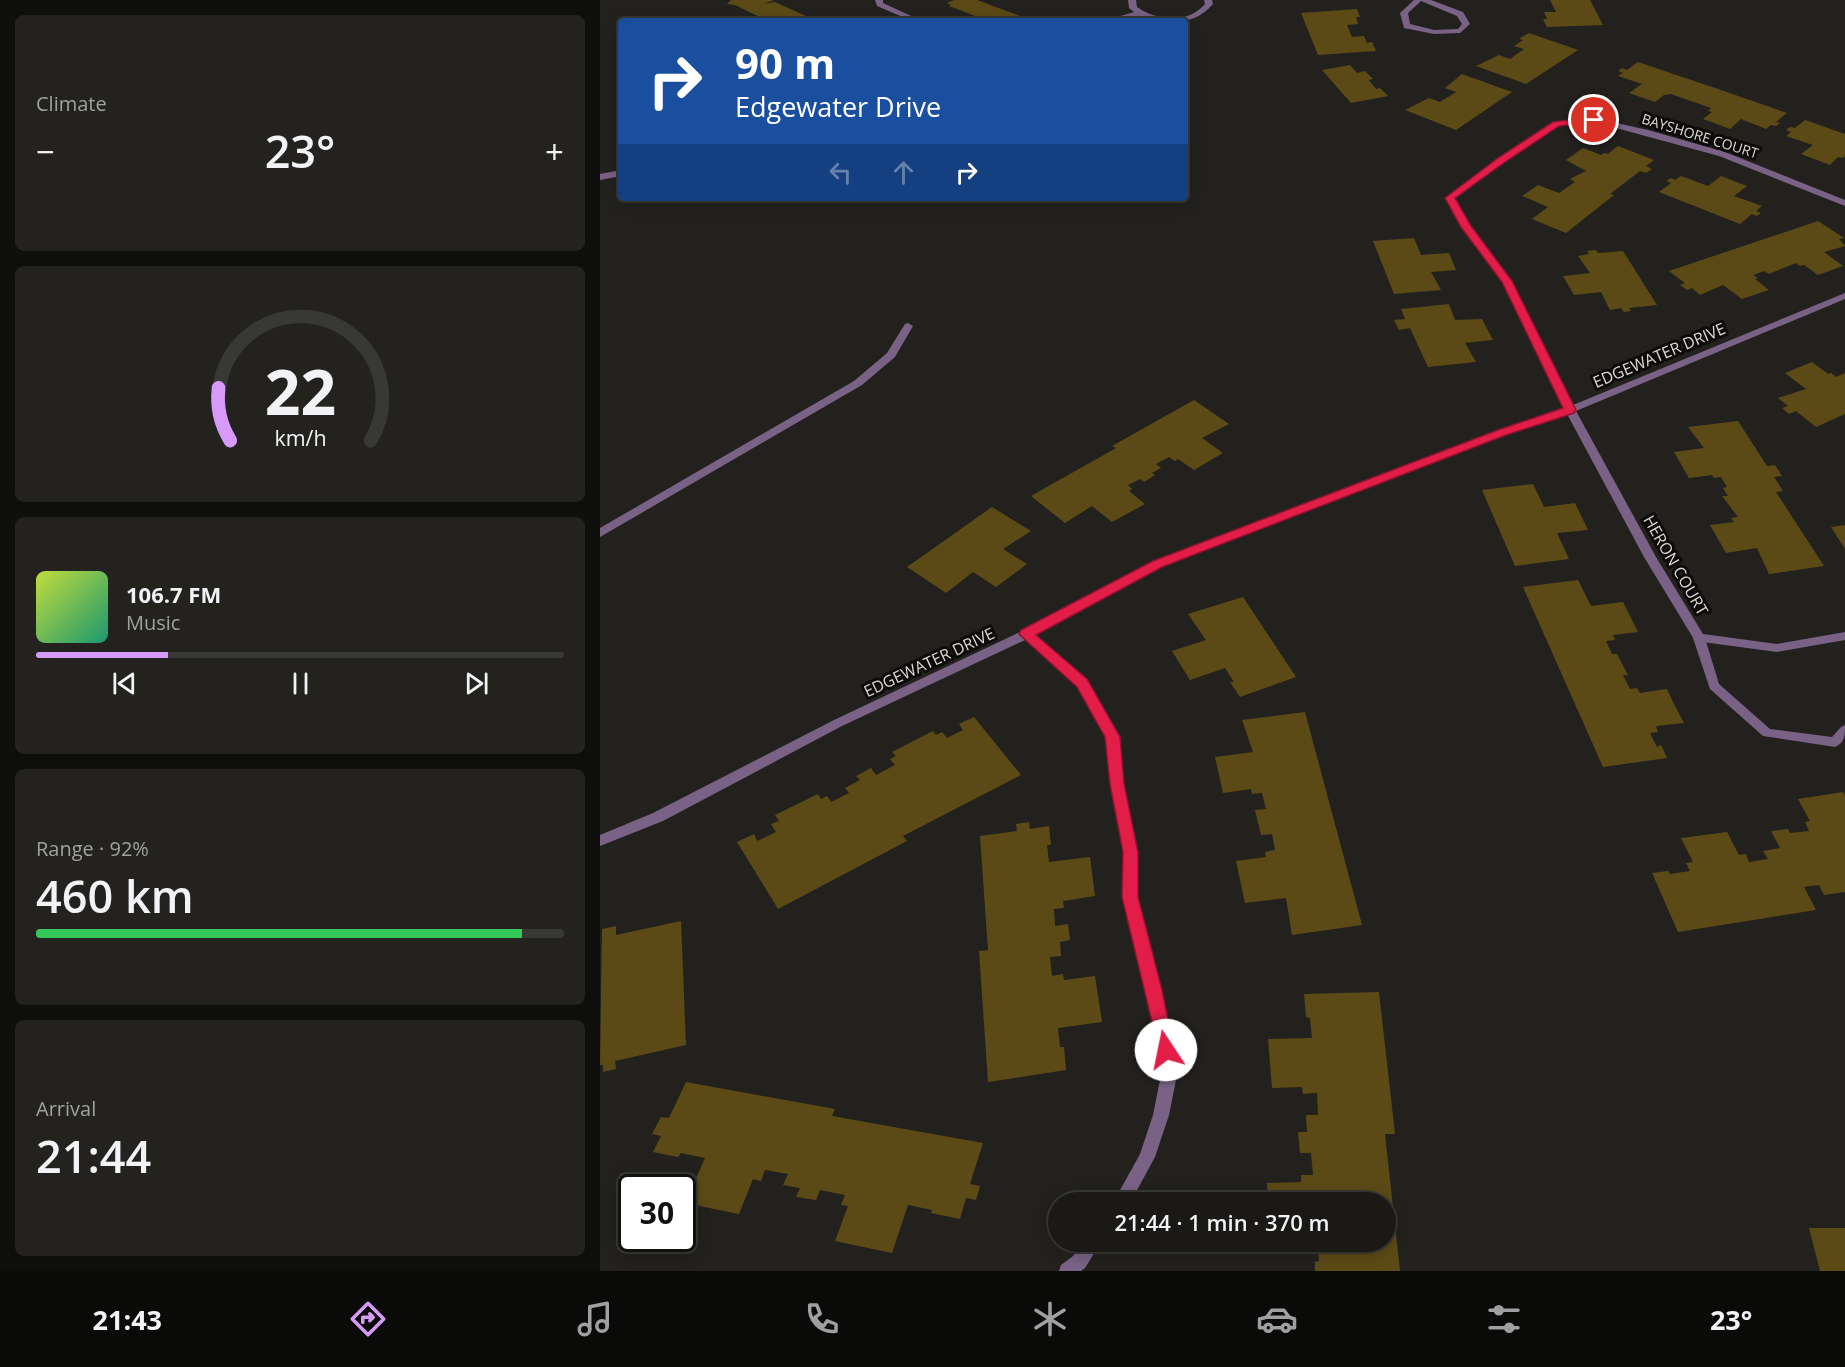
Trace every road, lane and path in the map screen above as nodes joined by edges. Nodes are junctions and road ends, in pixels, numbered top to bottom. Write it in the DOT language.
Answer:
graph roads {
  1 [pos="879,0"];
  2 [pos="1132,0"];
  3 [pos="1208,0"];
  4 [pos="1418,0"];
  5 [pos="1424,0"];
  6 [pos="1138,13"];
  7 [pos="911,18"];
  8 [pos="1119,18"];
  9 [pos="1154,18"];
  10 [pos="1187,18"];
  11 [pos="618,174"];
  12 [pos="600,177"];
  13 [pos="1845,203"];
  14 [pos="1845,296"];
  15 [pos="908,326"];
  16 [pos="1570,410"];
  17 [pos="600,533"];
  18 [pos="1026,634"];
  19 [pos="1845,636"];
  20 [pos="1699,638"];
  21 [pos="1845,730"];
  22 [pos="600,841"];
  23 [pos="1127,1192"];
  24 [pos="1086,1252"];
  25 [pos="1067,1271"];
  1 -- 7 [label="street"];
  2 -- 6 [label="street"];
  3 -- 10 [label="street"];
  4 -- 5 [label="street"];
  6 -- 8 [label="street"];
  6 -- 9 [label="street"];
  11 -- 12 [label="street"];
  13 -- 16 [label="street, BAYSHORE COURT"];
  14 -- 16 [label="street, EDGEWATER DRIVE"];
  15 -- 17 [label="street"];
  16 -- 18 [label="street, EDGEWATER DRIVE"];
  16 -- 20 [label="street, HERON COURT"];
  18 -- 22 [label="street, EDGEWATER DRIVE"];
  18 -- 23 [label="street"];
  19 -- 20 [label="street, HERON COURT"];
  20 -- 21 [label="street"];
  24 -- 25 [label="street"];
}
